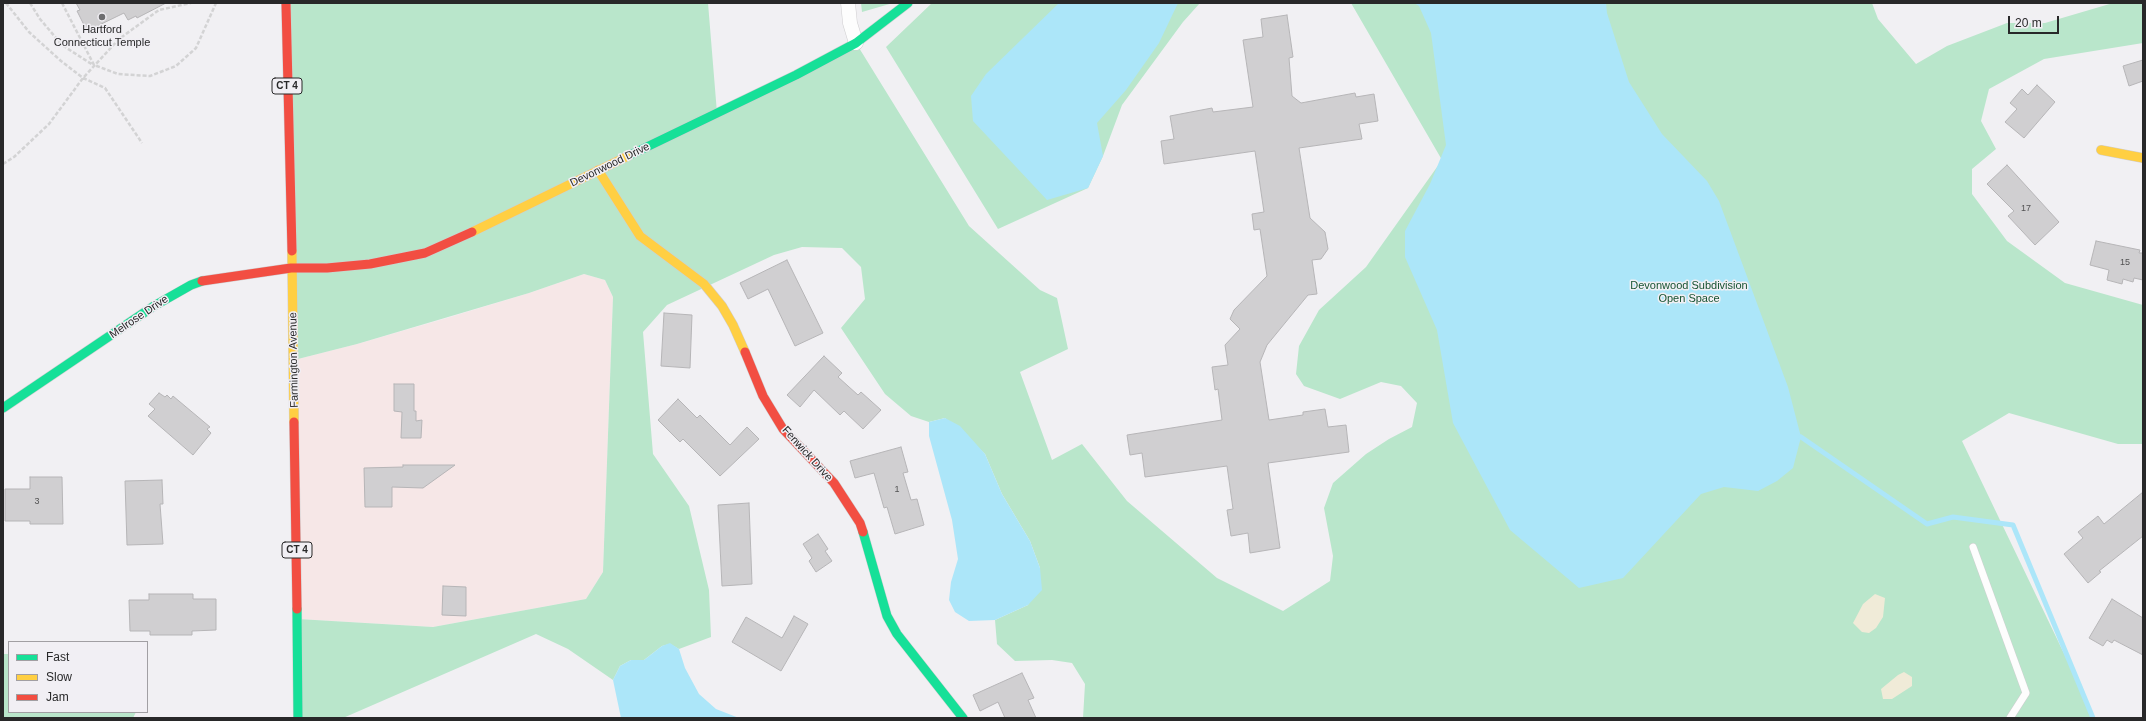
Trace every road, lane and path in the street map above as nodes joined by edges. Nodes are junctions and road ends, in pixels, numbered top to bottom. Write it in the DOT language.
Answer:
graph roads {
  1 [pos="6,3"];
  2 [pos="30,3"];
  3 [pos="62,3"];
  4 [pos="191,3"];
  5 [pos="216,3"];
  6 [pos="286,3"];
  7 [pos="848,3"];
  8 [pos="908,3"];
  9 [pos="856,42"];
  10 [pos="94,65"];
  11 [pos="83,78"];
  12 [pos="142,143"];
  13 [pos="2101,150"];
  14 [pos="2143,158"];
  15 [pos="3,164"];
  16 [pos="598,170"];
  17 [pos="291,268"];
  18 [pos="3,408"];
  19 [pos="1973,547"];
  20 [pos="298,718"];
  21 [pos="963,718"];
  22 [pos="2010,718"];
  1 -- 11 [label="path"];
  2 -- 10 [label="path"];
  3 -- 10 [label="path"];
  4 -- 10 [label="path"];
  5 -- 10 [label="path"];
  6 -- 17 [label="street, Farmington Avenue / CT 4"];
  7 -- 9 [label="street"];
  8 -- 9 [label="street, Devonwood Drive"];
  9 -- 16 [label="street, Devonwood Drive"];
  10 -- 11 [label="path"];
  11 -- 12 [label="path"];
  11 -- 15 [label="path"];
  13 -- 14 [label="street"];
  16 -- 17 [label="street, Devonwood Drive"];
  16 -- 21 [label="street, Fenwick Drive"];
  17 -- 18 [label="street, Melrose Drive"];
  17 -- 20 [label="street, Farmington Avenue / CT 4"];
  19 -- 22 [label="lane"];
}
